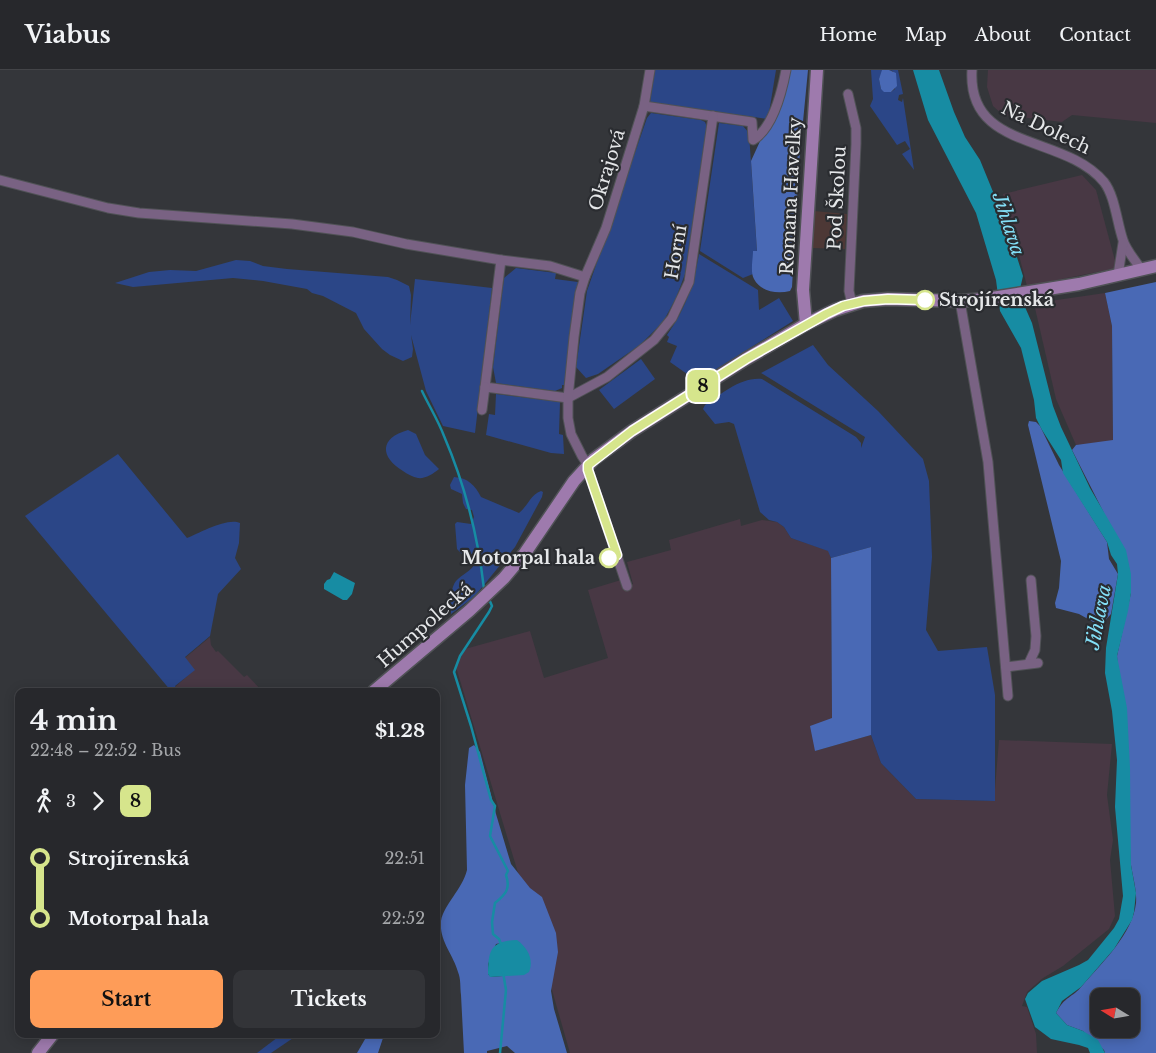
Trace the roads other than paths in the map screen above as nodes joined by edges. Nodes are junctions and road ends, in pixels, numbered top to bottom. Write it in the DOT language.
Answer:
graph roads {
  1 [pos="650,70"];
  2 [pos="786,70"];
  3 [pos="817,70"];
  4 [pos="972,70"];
  5 [pos="848,94"];
  6 [pos="644,106"];
  7 [pos="713,116"];
  8 [pos="0,180"];
  9 [pos="1123,243"];
  10 [pos="501,260"];
  11 [pos="1156,266"];
  12 [pos="1141,269"];
  13 [pos="1118,275"];
  14 [pos="585,277"];
  15 [pos="960,301"];
  16 [pos="852,304"];
  17 [pos="806,324"];
  18 [pos="485,387"];
  19 [pos="568,398"];
  20 [pos="482,410"];
  21 [pos="588,465"];
  22 [pos="1031,580"];
  23 [pos="627,586"];
  24 [pos="1006,667"];
  25 [pos="378,688"];
  26 [pos="1008,696"];
  27 [pos="50,1038"];
  28 [pos="38,1053"];
  1 -- 6 [label="street, Okrajová"];
  2 -- 7 [label="street"];
  3 -- 17 [label="main road, Romana Havelky"];
  4 -- 9 [label="street, Na Dolech"];
  5 -- 16 [label="street, Pod Školou"];
  6 -- 7 [label="street"];
  6 -- 14 [label="street, Okrajová"];
  7 -- 19 [label="street, Horní"];
  8 -- 10 [label="street"];
  9 -- 12 [label="street, Na Dolech"];
  9 -- 13 [label="street, Na Dolech"];
  10 -- 14 [label="street"];
  10 -- 18 [label="street"];
  11 -- 12 [label="main road"];
  12 -- 13 [label="main road"];
  13 -- 15 [label="main road"];
  14 -- 19 [label="street, Okrajová"];
  15 -- 16 [label="main road, Humpolecká"];
  15 -- 24 [label="street"];
  16 -- 17 [label="main road, Humpolecká"];
  17 -- 21 [label="main road, Humpolecká"];
  18 -- 19 [label="street"];
  18 -- 20 [label="street"];
  19 -- 21 [label="street, Okrajová"];
  21 -- 23 [label="street"];
  21 -- 25 [label="main road, Humpolecká"];
  22 -- 24 [label="street"];
  24 -- 26 [label="street"];
  27 -- 28 [label="main road"];
}
